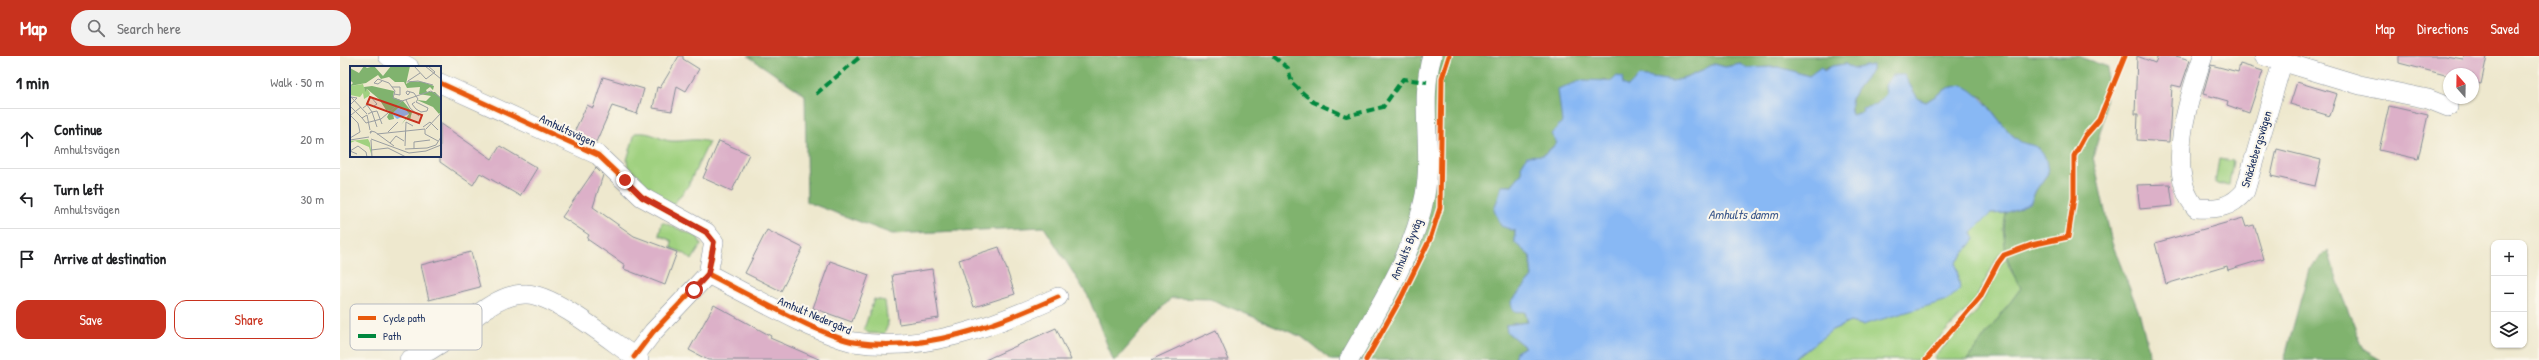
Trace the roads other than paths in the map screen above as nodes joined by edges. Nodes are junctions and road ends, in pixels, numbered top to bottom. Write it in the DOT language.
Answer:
graph roads {
  1 [pos="388,56"];
  2 [pos="1432,56"];
  3 [pos="2203,56"];
  4 [pos="2264,56"];
  5 [pos="2282,63"];
  6 [pos="407,66"];
  7 [pos="441,82"];
  8 [pos="2448,107"];
  9 [pos="708,274"];
  10 [pos="1058,297"];
  11 [pos="482,312"];
  12 [pos="432,350"];
  13 [pos="637,358"];
  14 [pos="409,360"];
  15 [pos="1348,360"];
  1 -- 6 [label="street"];
  2 -- 15 [label="street, Amhults Byväg"];
  3 -- 5 [label="street, Snäckebergsvägen"];
  4 -- 5 [label="street"];
  5 -- 8 [label="street"];
  7 -- 9 [label="street, Amhultsvägen"];
  9 -- 10 [label="street, Amhult Nedergård"];
  9 -- 13 [label="street"];
  11 -- 13 [label="street"];
  12 -- 14 [label="street"];
}
